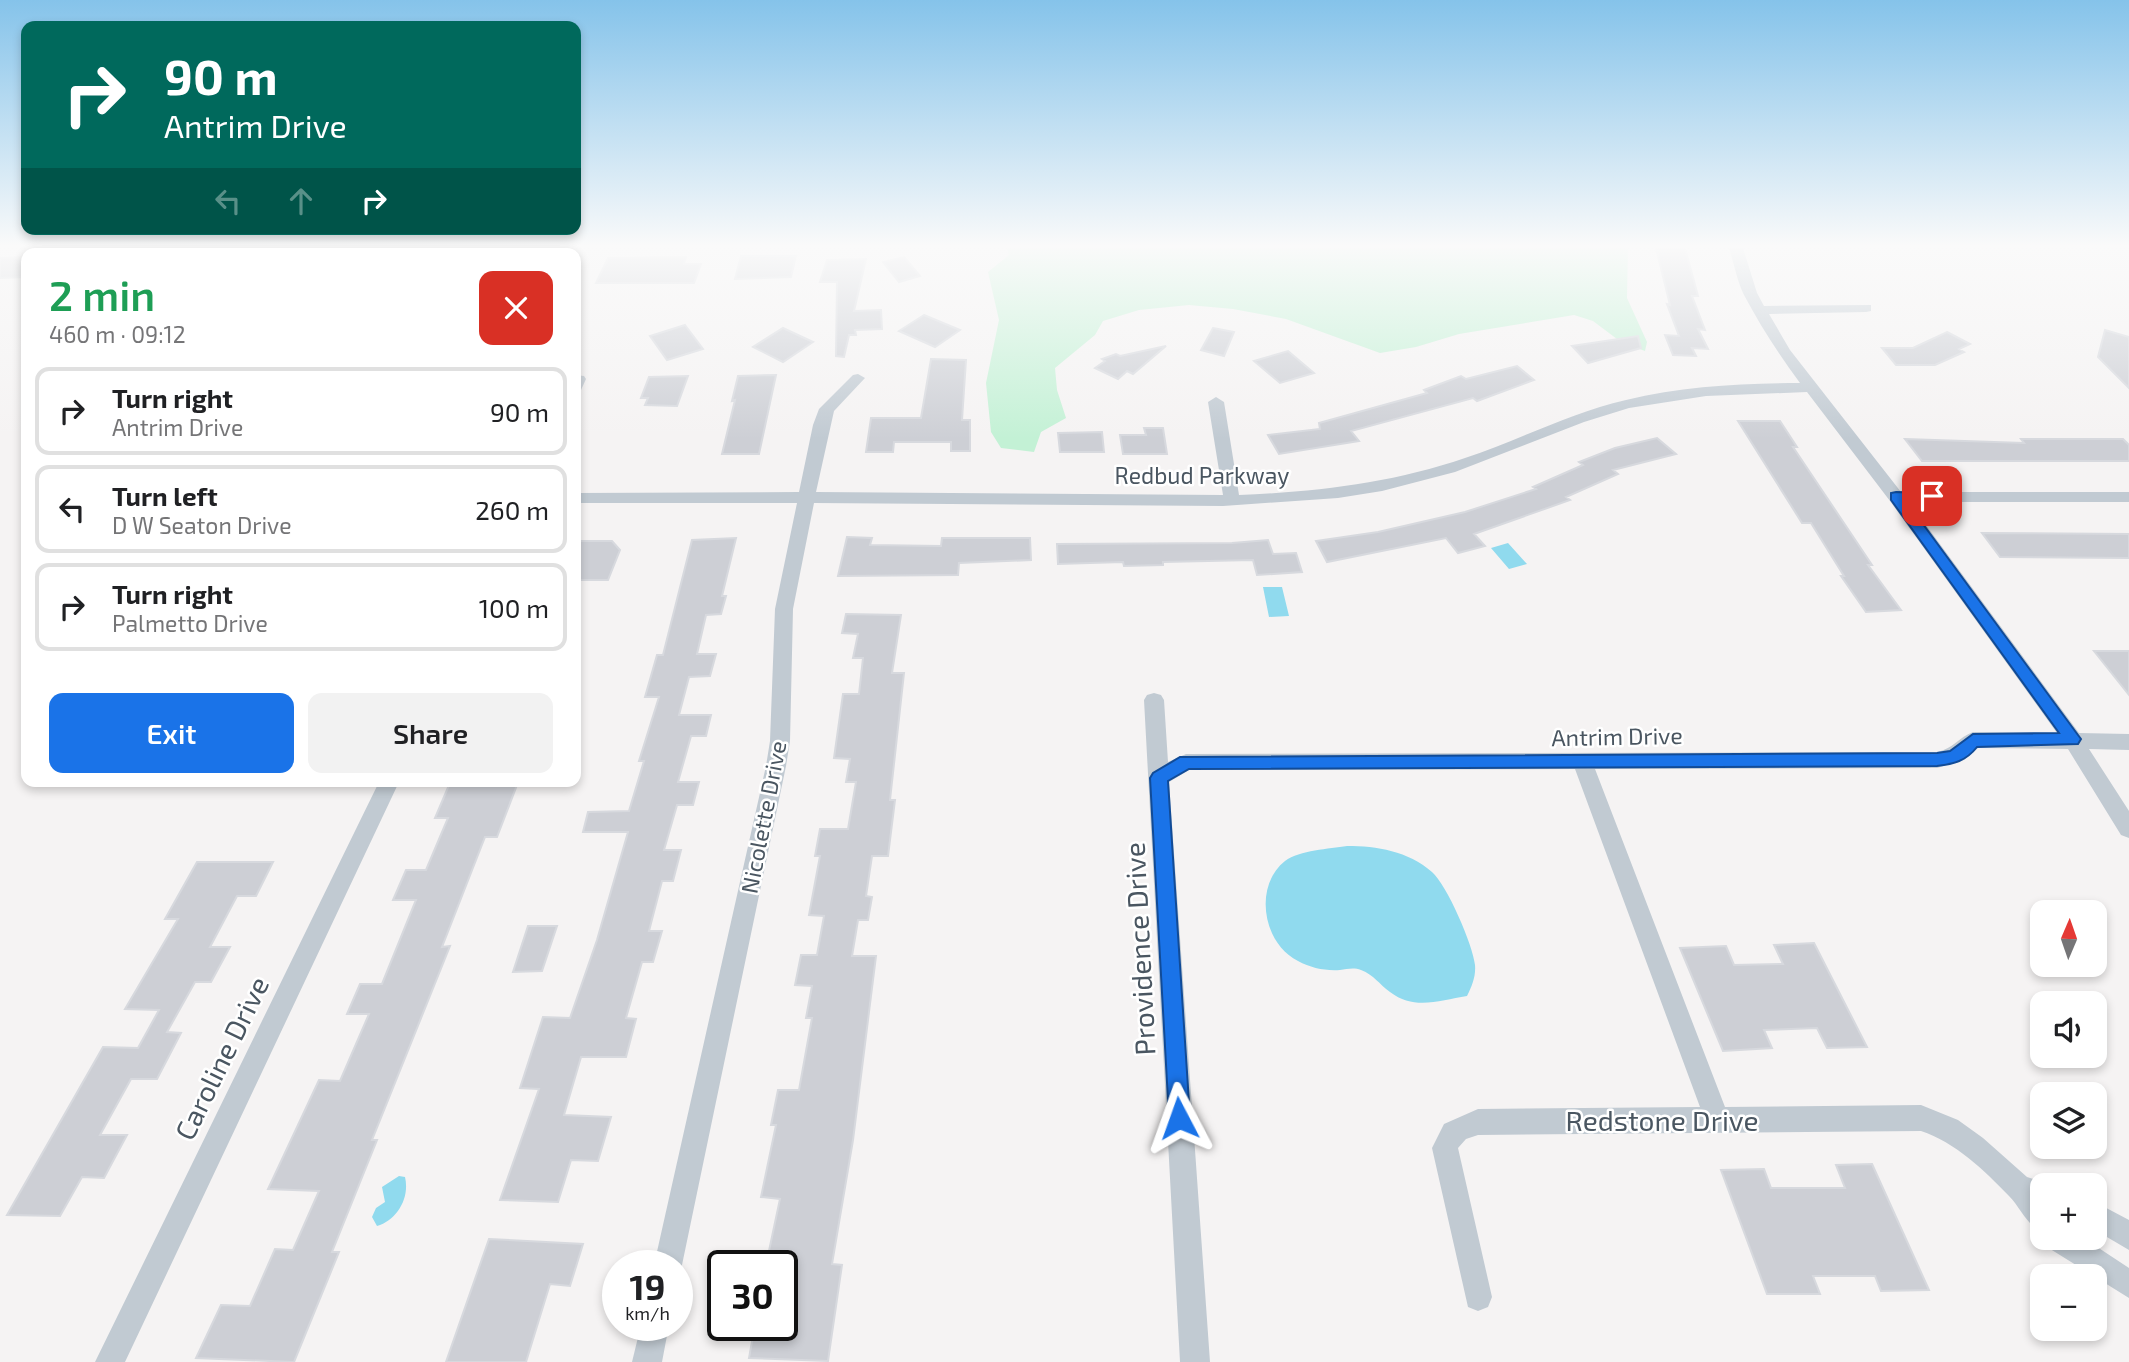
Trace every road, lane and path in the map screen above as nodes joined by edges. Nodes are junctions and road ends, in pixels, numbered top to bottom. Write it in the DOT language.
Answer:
graph roads {
  1 [pos="1760,312"];
  2 [pos="858,378"];
  3 [pos="1813,387"];
  4 [pos="1216,402"];
  5 [pos="1896,496"];
  6 [pos="808,497"];
  7 [pos="2129,497"];
  8 [pos="581,498"];
  9 [pos="1232,500"];
  10 [pos="1154,700"];
  11 [pos="2073,739"];
  12 [pos="2129,742"];
  13 [pos="1582,761"];
  14 [pos="1159,778"];
  15 [pos="387,787"];
  16 [pos="2129,829"];
  17 [pos="1718,1121"];
  18 [pos="2030,1190"];
  19 [pos="2107,1222"];
  20 [pos="2129,1236"];
  21 [pos="671,1250"];
  22 [pos="2077,1250"];
  23 [pos="2129,1284"];
  24 [pos="1478,1297"];
  25 [pos="653,1341"];
  26 [pos="110,1362"];
  27 [pos="648,1362"];
  28 [pos="1195,1362"];
  1 -- 3 [label="street"];
  2 -- 6 [label="street, Nicolette Drive"];
  3 -- 5 [label="street"];
  3 -- 9 [label="street, Redbud Parkway"];
  4 -- 9 [label="street"];
  5 -- 7 [label="street"];
  5 -- 11 [label="street"];
  6 -- 8 [label="street, Redbud Parkway"];
  6 -- 9 [label="street, Redbud Parkway"];
  6 -- 21 [label="street, Nicolette Drive"];
  10 -- 14 [label="street, Providence Drive"];
  11 -- 12 [label="street"];
  11 -- 13 [label="street, Antrim Drive"];
  11 -- 16 [label="street"];
  13 -- 14 [label="street, Antrim Drive"];
  13 -- 17 [label="street"];
  14 -- 28 [label="street, Providence Drive"];
  15 -- 26 [label="street, Caroline Drive"];
  17 -- 18 [label="street, Redstone Drive"];
  17 -- 24 [label="street, Redstone Drive"];
  19 -- 20 [label="street"];
  22 -- 23 [label="street"];
  25 -- 27 [label="street"];
}
